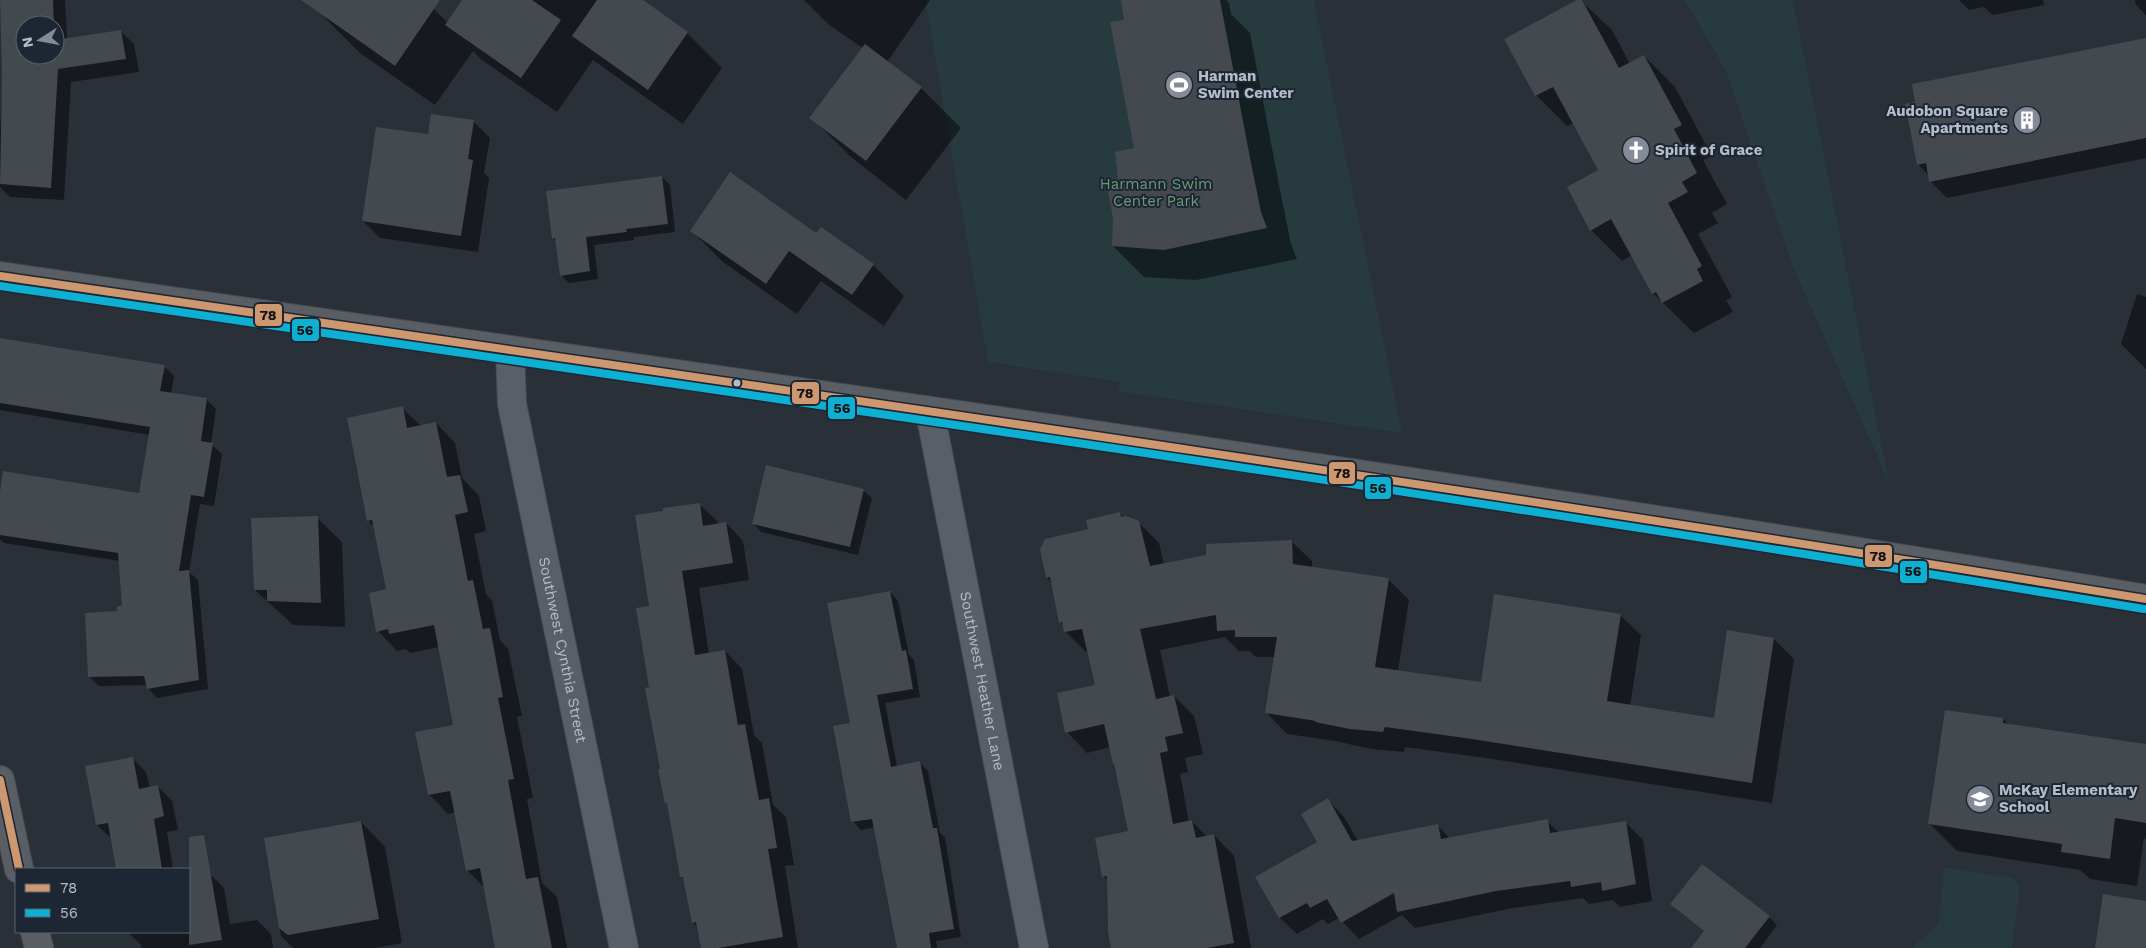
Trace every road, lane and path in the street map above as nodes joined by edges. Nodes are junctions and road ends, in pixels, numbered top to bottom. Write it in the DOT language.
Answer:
graph roads {
  1 [pos="0,276"];
  2 [pos="510,350"];
  3 [pos="930,412"];
  4 [pos="2146,599"];
  5 [pos="0,780"];
  6 [pos="19,868"];
  7 [pos="34,933"];
  8 [pos="38,948"];
  9 [pos="624,948"];
  10 [pos="1034,948"];
  1 -- 2 [label="main road"];
  2 -- 3 [label="main road"];
  2 -- 9 [label="street, Southwest Cynthia Street"];
  3 -- 4 [label="main road"];
  3 -- 10 [label="street, Southwest Heather Lane"];
  5 -- 6 [label="main road"];
  7 -- 8 [label="main road"];
}
